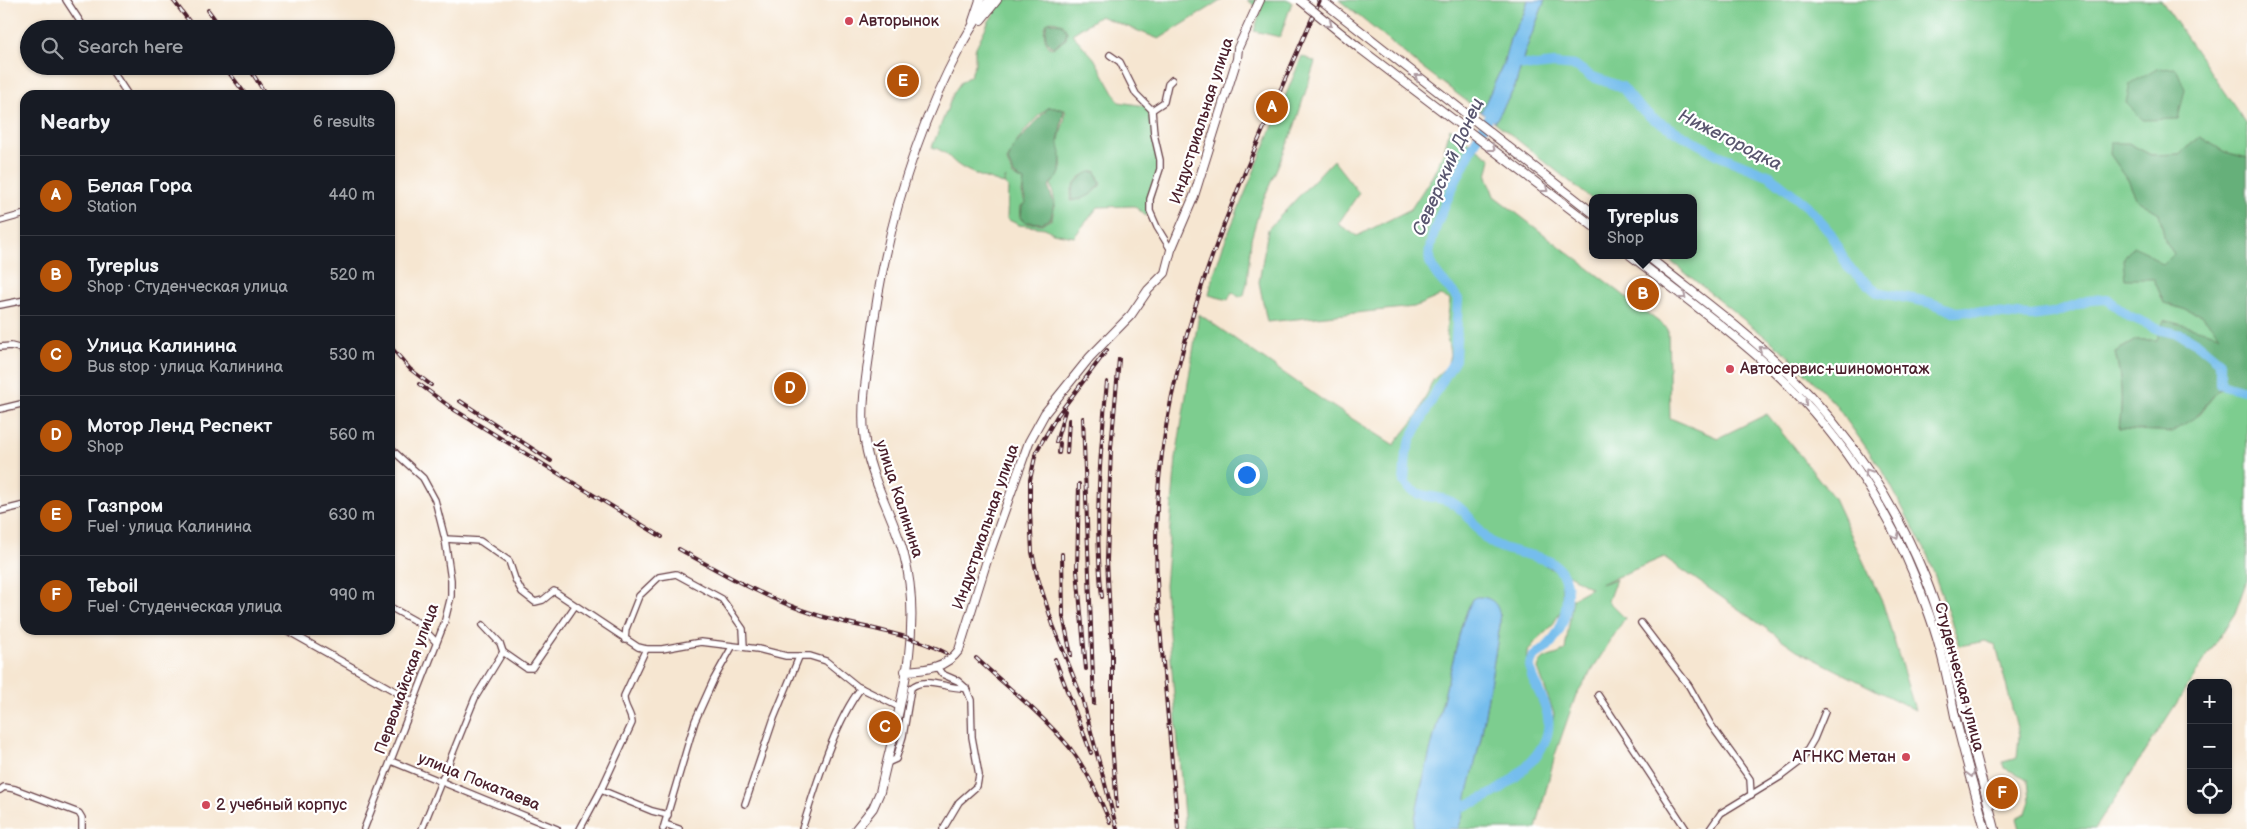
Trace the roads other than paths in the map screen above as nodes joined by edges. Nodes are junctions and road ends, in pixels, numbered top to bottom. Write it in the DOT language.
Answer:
graph roads {
  1 [pos="66,0"];
  2 [pos="980,0"];
  3 [pos="989,0"];
  4 [pos="997,0"];
  5 [pos="1260,0"];
  6 [pos="1300,0"];
  7 [pos="1322,0"];
  8 [pos="79,20"];
  9 [pos="968,35"];
  10 [pos="1110,55"];
  11 [pos="115,75"];
  12 [pos="1172,80"];
  13 [pos="125,90"];
  14 [pos="1152,110"];
  15 [pos="1589,210"];
  16 [pos="20,215"];
  17 [pos="0,221"];
  18 [pos="1589,223"];
  19 [pos="1171,250"];
  20 [pos="1635,259"];
  21 [pos="1651,259"];
  22 [pos="20,301"];
  23 [pos="0,305"];
  24 [pos="0,347"];
  25 [pos="20,348"];
  26 [pos="20,404"];
  27 [pos="0,408"];
  28 [pos="395,453"];
  29 [pos="20,506"];
  30 [pos="0,511"];
  31 [pos="445,539"];
  32 [pos="575,606"];
  33 [pos="395,609"];
  34 [pos="1641,623"];
  35 [pos="483,625"];
  36 [pos="295,635"];
  37 [pos="625,640"];
  38 [pos="436,642"];
  39 [pos="732,647"];
  40 [pos="744,647"];
  41 [pos="646,649"];
  42 [pos="503,652"];
  43 [pos="799,657"];
  44 [pos="937,667"];
  45 [pos="905,671"];
  46 [pos="861,688"];
  47 [pos="966,688"];
  48 [pos="1598,695"];
  49 [pos="414,702"];
  50 [pos="899,707"];
  51 [pos="1825,712"];
  52 [pos="391,761"];
  53 [pos="887,763"];
  54 [pos="441,782"];
  55 [pos="0,790"];
  56 [pos="601,790"];
  57 [pos="1751,795"];
  58 [pos="745,804"];
  59 [pos="668,815"];
  60 [pos="664,827"];
  61 [pos="82,829"];
  62 [pos="364,829"];
  63 [pos="422,829"];
  64 [pos="557,829"];
  65 [pos="580,829"];
  66 [pos="679,829"];
  67 [pos="802,829"];
  68 [pos="856,829"];
  69 [pos="943,829"];
  70 [pos="1686,829"];
  71 [pos="1710,829"];
  72 [pos="1985,829"];
  73 [pos="1995,829"];
  1 -- 8 [label="street"];
  2 -- 9 [label="main road"];
  3 -- 9 [label="main road"];
  4 -- 9 [label="main road"];
  5 -- 19 [label="main road, Индустриальная улица"];
  6 -- 18 [label="main road, one-way, bridge"];
  15 -- 7 [label="main road, one-way"];
  9 -- 45 [label="main road, улица Калинина"];
  10 -- 14 [label="street"];
  11 -- 13 [label="street"];
  12 -- 14 [label="street"];
  14 -- 19 [label="street, Индустриальная улица"];
  16 -- 17 [label="street"];
  19 -- 44 [label="main road, Индустриальная улица"];
  20 -- 72 [label="main road, Студенческая улица, one-way"];
  73 -- 21 [label="main road, Студенческая улица, one-way"];
  22 -- 23 [label="street"];
  24 -- 25 [label="street"];
  26 -- 27 [label="street"];
  28 -- 31 [label="street, Первомайская улица"];
  29 -- 30 [label="street"];
  31 -- 32 [label="street"];
  31 -- 38 [label="street, Первомайская улица"];
  32 -- 37 [label="street"];
  32 -- 42 [label="street"];
  33 -- 38 [label="street"];
  34 -- 57 [label="street"];
  35 -- 42 [label="street"];
  36 -- 49 [label="street"];
  37 -- 40 [label="street"];
  37 -- 41 [label="street"];
  38 -- 49 [label="street, Первомайская улица"];
  39 -- 40 [label="street"];
  39 -- 41 [label="street"];
  39 -- 59 [label="street"];
  40 -- 43 [label="street"];
  41 -- 56 [label="street"];
  42 -- 54 [label="street"];
  43 -- 46 [label="street"];
  43 -- 58 [label="street"];
  44 -- 45 [label="main road, Индустриальная улица"];
  44 -- 47 [label="street"];
  45 -- 50 [label="main road, улица Калинина"];
  46 -- 50 [label="street"];
  46 -- 67 [label="street"];
  47 -- 53 [label="street"];
  47 -- 69 [label="street"];
  48 -- 70 [label="street"];
  49 -- 52 [label="street, Первомайская улица"];
  50 -- 53 [label="main road, улица Калинина"];
  51 -- 57 [label="street"];
  52 -- 54 [label="street, улица Покатаева"];
  52 -- 62 [label="street, Первомайская улица"];
  53 -- 68 [label="main road, улица Калинина"];
  54 -- 63 [label="street"];
  54 -- 64 [label="street, улица Покатаева"];
  55 -- 61 [label="street"];
  56 -- 59 [label="street"];
  56 -- 65 [label="street"];
  57 -- 71 [label="street"];
  59 -- 60 [label="street"];
  60 -- 66 [label="street"];
}
